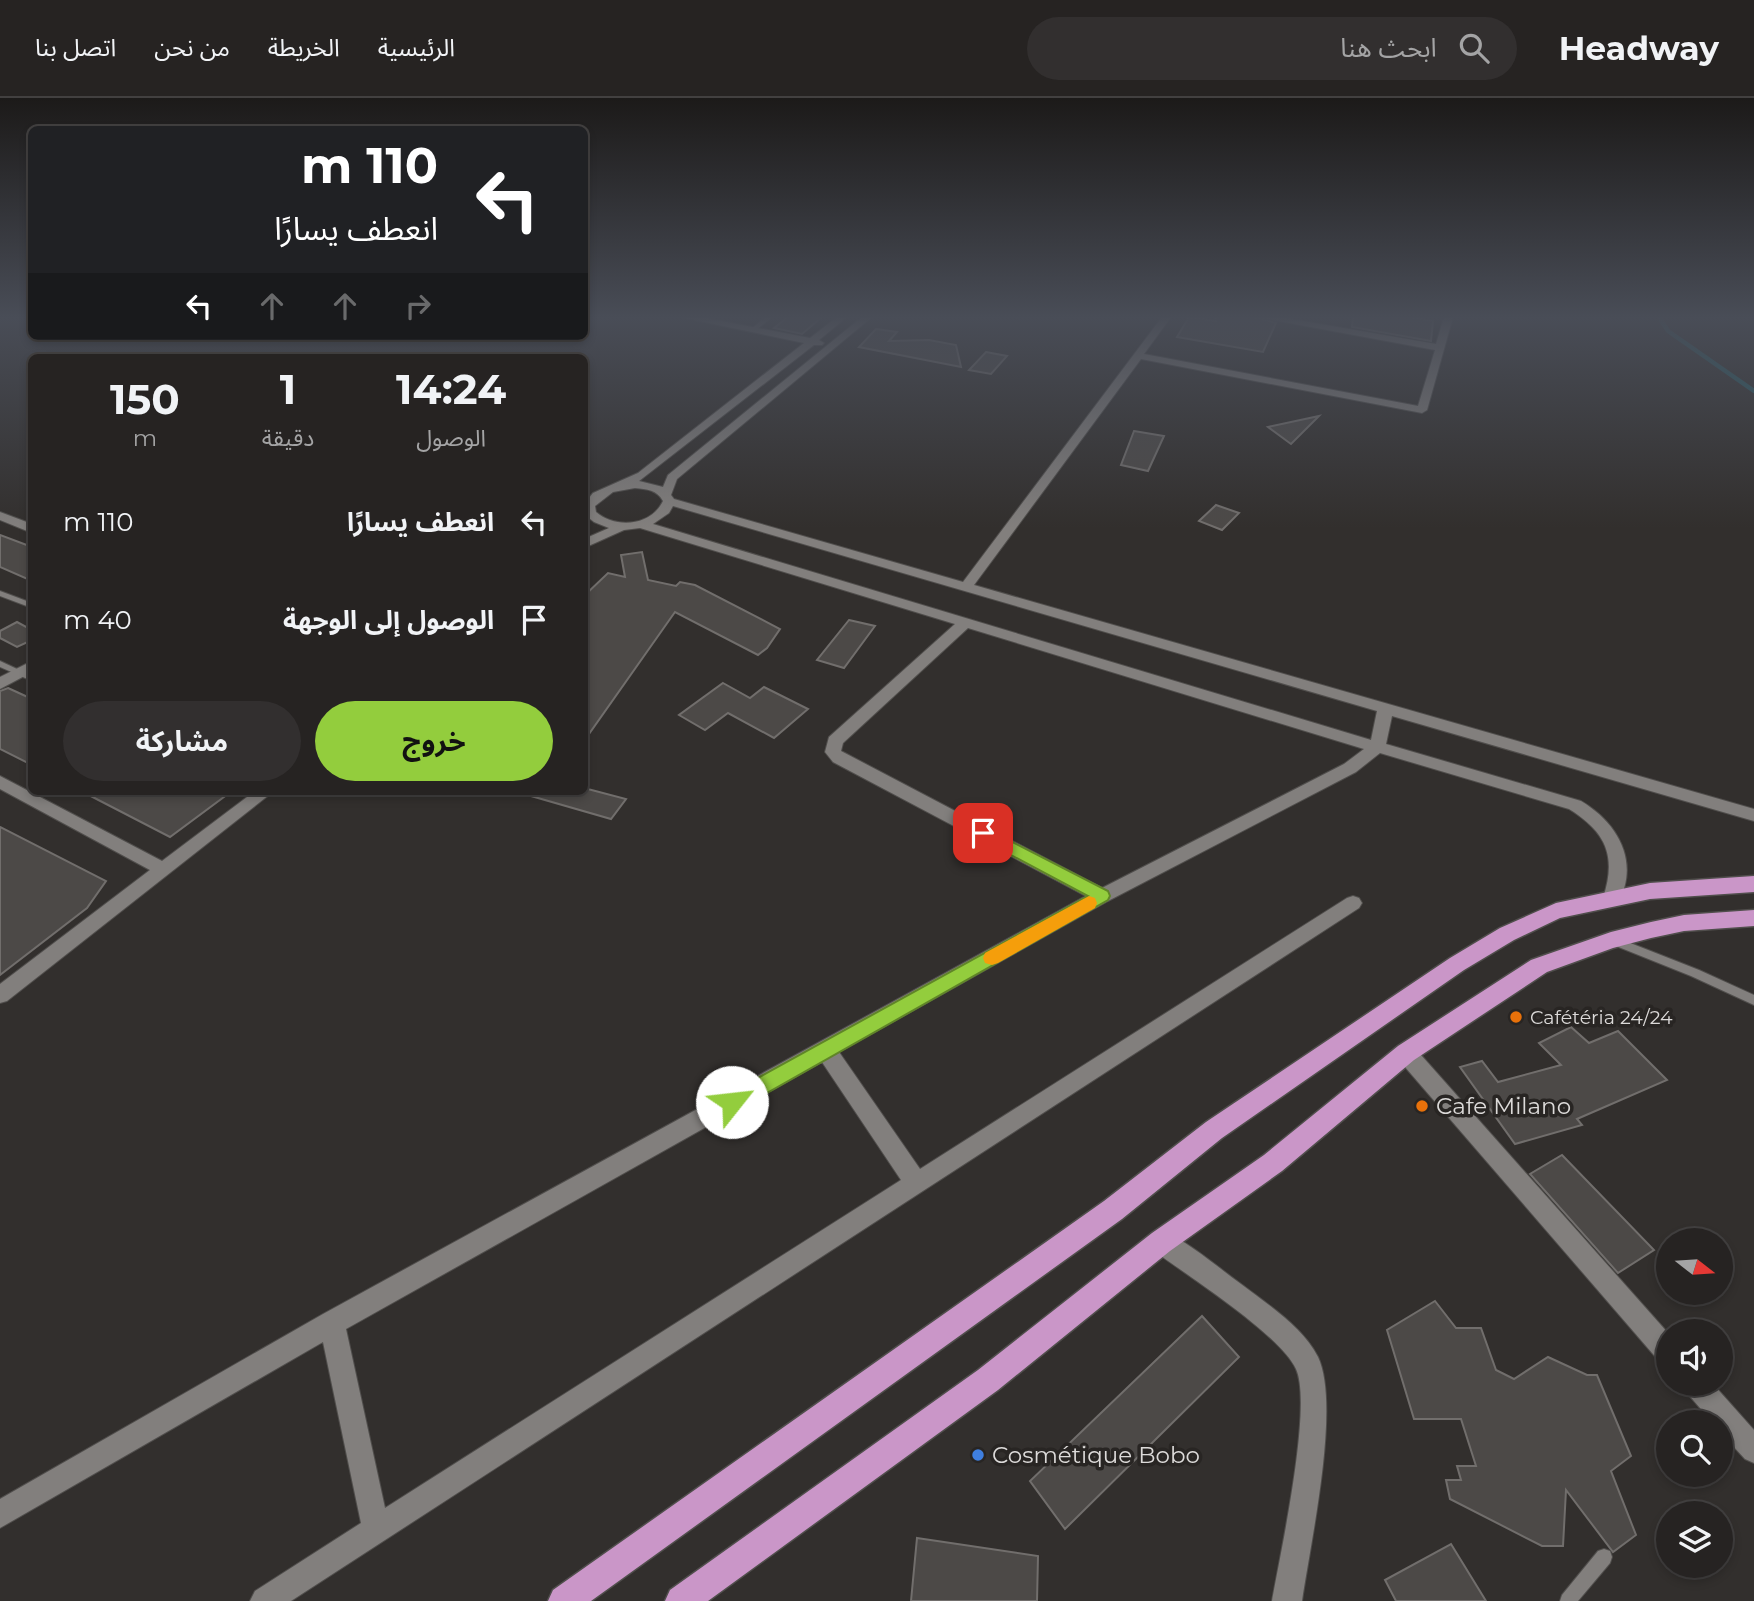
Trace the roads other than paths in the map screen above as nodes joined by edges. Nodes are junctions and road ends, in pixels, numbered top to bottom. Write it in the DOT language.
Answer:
graph roads {
  1 [pos="754,387"];
  2 [pos="783,387"];
  3 [pos="1116,387"];
  4 [pos="1302,387"];
  5 [pos="1429,387"];
  6 [pos="622,485"];
  7 [pos="667,497"];
  8 [pos="0,516"];
  9 [pos="594,519"];
  10 [pos="633,525"];
  11 [pos="28,527"];
  12 [pos="588,538"];
  13 [pos="588,541"];
  14 [pos="965,588"];
  15 [pos="0,593"];
  16 [pos="28,604"];
  17 [pos="966,622"];
  18 [pos="0,664"];
  19 [pos="27,673"];
  20 [pos="0,684"];
  21 [pos="1385,710"];
  22 [pos="1377,747"];
  23 [pos="0,782"];
  24 [pos="261,795"];
  25 [pos="1754,815"];
  26 [pos="164,870"];
  27 [pos="1754,884"];
  28 [pos="1102,896"];
  29 [pos="1612,898"];
  30 [pos="1353,903"];
  31 [pos="1754,918"];
  32 [pos="1611,940"];
  33 [pos="0,995"];
  34 [pos="1754,1000"];
  35 [pos="826,1051"];
  36 [pos="1406,1053"];
  37 [pos="917,1184"];
  38 [pos="1161,1242"];
  39 [pos="332,1323"];
  40 [pos="1656,1338"];
  41 [pos="1707,1396"];
  42 [pos="1754,1450"];
  43 [pos="0,1514"];
  44 [pos="376,1529"];
  45 [pos="1604,1557"];
  46 [pos="265,1601"];
  47 [pos="564,1601"];
  48 [pos="681,1601"];
  49 [pos="1287,1601"];
  50 [pos="1568,1601"];
  1 -- 6 [label="street"];
  2 -- 7 [label="street"];
  3 -- 14 [label="street"];
  4 -- 5 [label="street"];
  6 -- 7 [label="street"];
  6 -- 9 [label="street"];
  7 -- 10 [label="street"];
  7 -- 14 [label="street"];
  8 -- 11 [label="street"];
  9 -- 10 [label="street"];
  9 -- 12 [label="street"];
  10 -- 13 [label="street"];
  10 -- 17 [label="street"];
  14 -- 21 [label="street"];
  15 -- 16 [label="lane"];
  17 -- 22 [label="street"];
  17 -- 28 [label="street"];
  18 -- 19 [label="lane"];
  19 -- 20 [label="street"];
  21 -- 22 [label="street"];
  21 -- 25 [label="street"];
  22 -- 28 [label="street"];
  22 -- 29 [label="street"];
  23 -- 26 [label="street"];
  24 -- 26 [label="street"];
  26 -- 33 [label="street"];
  27 -- 29 [label="highway"];
  28 -- 35 [label="street"];
  29 -- 47 [label="highway"];
  30 -- 37 [label="street"];
  31 -- 32 [label="highway"];
  32 -- 34 [label="lane"];
  32 -- 36 [label="highway"];
  35 -- 37 [label="street"];
  35 -- 39 [label="street"];
  36 -- 38 [label="highway"];
  36 -- 40 [label="street"];
  37 -- 44 [label="street"];
  38 -- 48 [label="highway"];
  38 -- 49 [label="street"];
  39 -- 43 [label="street"];
  39 -- 44 [label="street"];
  41 -- 42 [label="street"];
  44 -- 46 [label="street"];
  45 -- 50 [label="lane"];
}
